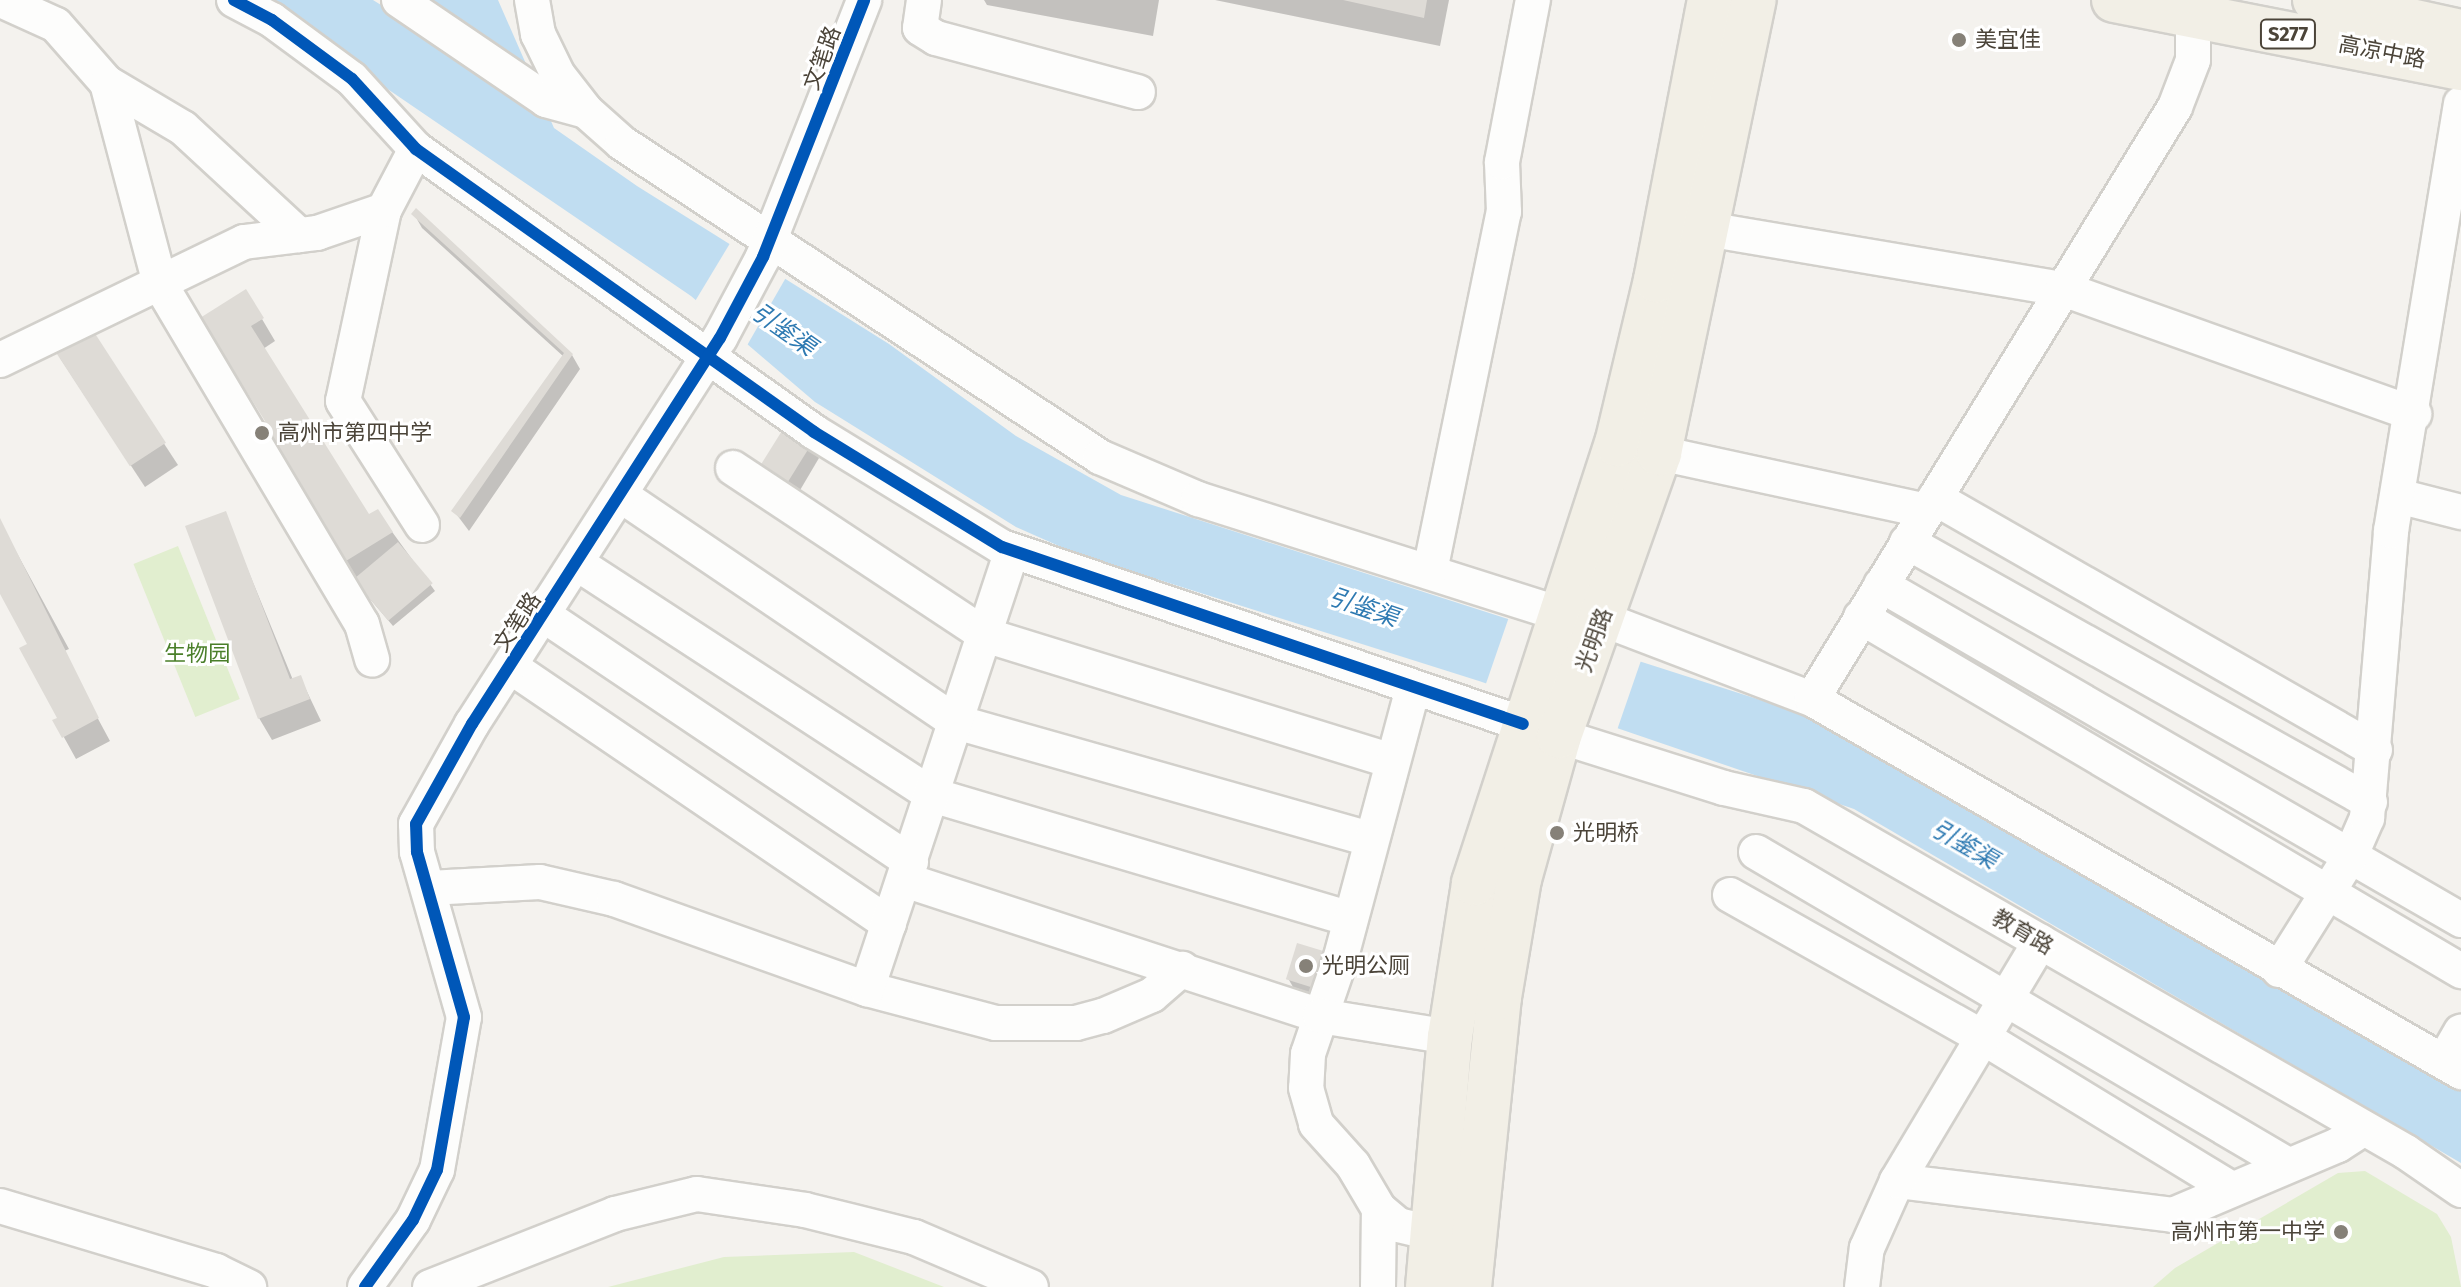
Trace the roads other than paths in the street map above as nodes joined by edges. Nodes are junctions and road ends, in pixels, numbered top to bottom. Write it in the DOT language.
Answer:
graph roads {
  1 [pos="1,0"];
  2 [pos="234,0"];
  3 [pos="532,0"];
  4 [pos="864,0"];
  5 [pos="924,0"];
  6 [pos="1533,0"];
  7 [pos="1710,0"];
  8 [pos="1754,0"];
  9 [pos="2114,0"];
  10 [pos="2315,0"];
  11 [pos="404,4"];
  12 [pos="2193,16"];
  13 [pos="2448,20"];
  14 [pos="2461,68"];
  15 [pos="107,83"];
  16 [pos="1138,92"];
  17 [pos="2461,104"];
  18 [pos="1690,105"];
  19 [pos="586,111"];
  20 [pos="1731,116"];
  21 [pos="416,149"];
  22 [pos="384,210"];
  23 [pos="1707,229"];
  24 [pos="299,235"];
  25 [pos="767,249"];
  26 [pos="160,284"];
  27 [pos="2063,289"];
  28 [pos="714,347"];
  29 [pos="0,360"];
  30 [pos="2414,414"];
  31 [pos="1659,453"];
  32 [pos="733,468"];
  33 [pos="622,496"];
  34 [pos="2398,496"];
  35 [pos="1931,504"];
  36 [pos="2461,512"];
  37 [pos="422,525"];
  38 [pos="1907,542"];
  39 [pos="1012,551"];
  40 [pos="578,564"];
  41 [pos="1430,571"];
  42 [pos="1881,585"];
  43 [pos="545,616"];
  44 [pos="1861,617"];
  45 [pos="1578,626"];
  46 [pos="985,635"];
  47 [pos="372,660"];
  48 [pos="511,667"];
  49 [pos="1413,688"];
  50 [pos="1812,699"];
  51 [pos="956,722"];
  52 [pos="1543,723"];
  53 [pos="2375,750"];
  54 [pos="1392,761"];
  55 [pos="932,795"];
  56 [pos="2370,802"];
  57 [pos="1369,839"];
  58 [pos="1756,852"];
  59 [pos="2350,857"];
  60 [pos="908,871"];
  61 [pos="429,888"];
  62 [pos="2326,894"];
  63 [pos="1730,895"];
  64 [pos="1350,919"];
  65 [pos="2461,920"];
  66 [pos="889,924"];
  67 [pos="2040,942"];
  68 [pos="1182,969"];
  69 [pos="2279,970"];
  70 [pos="2461,971"];
  71 [pos="867,989"];
  72 [pos="2007,999"];
  73 [pos="1320,1016"];
  74 [pos="2461,1031"];
  75 [pos="1450,1037"];
  76 [pos="1984,1038"];
  77 [pos="2453,1067"];
  78 [pos="2363,1129"];
  79 [pos="2288,1165"];
  80 [pos="1897,1181"];
  81 [pos="2231,1189"];
  82 [pos="2461,1190"];
  83 [pos="0,1206"];
  84 [pos="1379,1209"];
  85 [pos="1433,1233"];
  86 [pos="249,1287"];
  87 [pos="365,1287"];
  88 [pos="430,1287"];
  89 [pos="1031,1287"];
  90 [pos="1378,1287"];
  91 [pos="1428,1287"];
  92 [pos="1469,1287"];
  93 [pos="1862,1287"];
  1 -- 15 [label="street"];
  2 -- 21 [label="street, 教育路"];
  3 -- 19 [label="street"];
  4 -- 25 [label="street, 文笔路"];
  5 -- 16 [label="street"];
  6 -- 41 [label="street"];
  7 -- 18 [label="main road, 光明路"];
  8 -- 20 [label="main road, 光明路"];
  9 -- 12 [label="main road, 高凉中路 / S277"];
  10 -- 13 [label="main road, 高凉中路 / S277"];
  11 -- 19 [label="street"];
  12 -- 14 [label="main road, 高凉中路 / S277"];
  12 -- 27 [label="street"];
  15 -- 24 [label="street"];
  15 -- 26 [label="street"];
  17 -- 30 [label="street"];
  18 -- 20 [label="main road"];
  18 -- 45 [label="main road, 光明路"];
  19 -- 25 [label="street"];
  20 -- 23 [label="main road, 光明路"];
  21 -- 22 [label="street"];
  21 -- 28 [label="street, 教育路"];
  22 -- 24 [label="street"];
  22 -- 37 [label="street"];
  23 -- 27 [label="street"];
  23 -- 31 [label="main road, 光明路"];
  24 -- 26 [label="street"];
  25 -- 28 [label="street, 文笔路"];
  25 -- 41 [label="street"];
  26 -- 29 [label="street"];
  26 -- 47 [label="street"];
  27 -- 30 [label="street"];
  27 -- 35 [label="street"];
  28 -- 33 [label="street, 文笔路"];
  28 -- 39 [label="street, 教育路"];
  30 -- 34 [label="street"];
  31 -- 35 [label="street"];
  31 -- 45 [label="main road, 光明路"];
  32 -- 46 [label="street"];
  33 -- 40 [label="street, 文笔路"];
  33 -- 51 [label="street"];
  34 -- 36 [label="street"];
  34 -- 53 [label="street"];
  35 -- 38 [label="street"];
  35 -- 53 [label="street"];
  38 -- 42 [label="street"];
  38 -- 56 [label="street"];
  39 -- 46 [label="street"];
  39 -- 49 [label="street, 教育路"];
  40 -- 43 [label="street, 文笔路"];
  40 -- 55 [label="street"];
  41 -- 45 [label="street"];
  42 -- 44 [label="street"];
  42 -- 59 [label="street"];
  43 -- 48 [label="street, 文笔路"];
  43 -- 60 [label="street"];
  44 -- 50 [label="street"];
  44 -- 62 [label="street"];
  45 -- 50 [label="street"];
  45 -- 52 [label="main road, 光明路"];
  46 -- 51 [label="street"];
  46 -- 54 [label="street"];
  48 -- 61 [label="street, 文笔路"];
  48 -- 66 [label="street"];
  49 -- 52 [label="street, 教育路"];
  49 -- 54 [label="street"];
  50 -- 69 [label="street"];
  51 -- 55 [label="street"];
  51 -- 57 [label="street"];
  52 -- 67 [label="street, 教育路"];
  52 -- 75 [label="main road, 光明路"];
  52 -- 92 [label="main road, 光明路"];
  53 -- 56 [label="street"];
  54 -- 57 [label="street"];
  55 -- 60 [label="street"];
  55 -- 64 [label="street"];
  56 -- 59 [label="street"];
  57 -- 64 [label="street"];
  58 -- 72 [label="street"];
  59 -- 62 [label="street"];
  59 -- 65 [label="street"];
  60 -- 66 [label="street"];
  60 -- 68 [label="street"];
  61 -- 71 [label="street"];
  61 -- 87 [label="street, 文笔路"];
  62 -- 69 [label="street"];
  62 -- 70 [label="street"];
  63 -- 76 [label="street"];
  64 -- 73 [label="street"];
  66 -- 71 [label="street"];
  67 -- 72 [label="street"];
  67 -- 78 [label="street, 教育路"];
  68 -- 71 [label="street"];
  68 -- 73 [label="street"];
  69 -- 77 [label="street"];
  72 -- 76 [label="street"];
  72 -- 79 [label="street"];
  73 -- 75 [label="street"];
  73 -- 84 [label="street"];
  74 -- 77 [label="street"];
  75 -- 85 [label="main road, 光明路"];
  76 -- 80 [label="street"];
  76 -- 81 [label="street"];
  78 -- 79 [label="street"];
  78 -- 82 [label="street, 教育路"];
  79 -- 81 [label="street"];
  80 -- 81 [label="street"];
  80 -- 93 [label="street"];
  83 -- 86 [label="street"];
  84 -- 85 [label="street"];
  84 -- 90 [label="street"];
  85 -- 91 [label="main road, 光明路"];
  88 -- 89 [label="street"];
}
